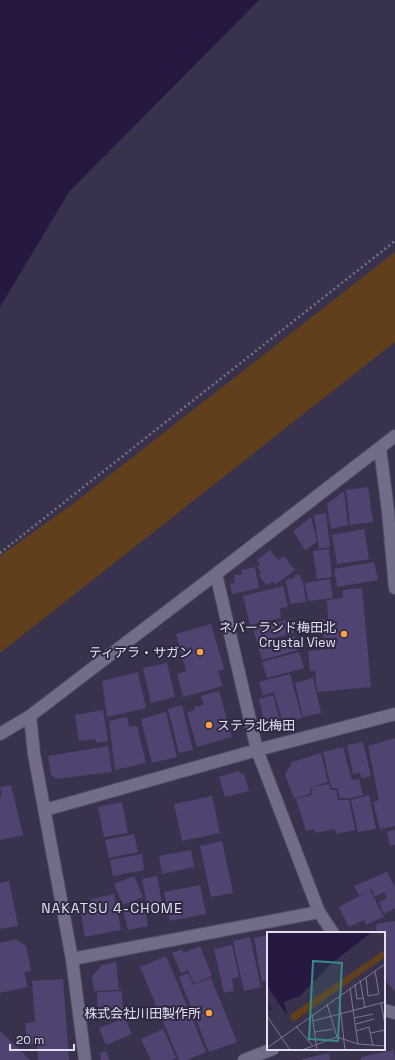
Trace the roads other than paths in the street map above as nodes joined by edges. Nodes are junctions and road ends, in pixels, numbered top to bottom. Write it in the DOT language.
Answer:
graph roads {
  1 [pos="395,436"];
  2 [pos="380,448"];
  3 [pos="216,574"];
  4 [pos="395,588"];
  5 [pos="395,714"];
  6 [pos="30,716"];
  7 [pos="0,734"];
  8 [pos="257,750"];
  9 [pos="44,810"];
  10 [pos="319,912"];
  11 [pos="332,932"];
  12 [pos="72,958"];
  13 [pos="385,1010"];
  14 [pos="395,1013"];
  15 [pos="271,1050"];
  16 [pos="260,1057"];
  17 [pos="85,1060"];
  18 [pos="244,1060"];
  1 -- 2 [label="street"];
  2 -- 3 [label="street"];
  2 -- 4 [label="street"];
  3 -- 6 [label="street"];
  3 -- 8 [label="street"];
  5 -- 8 [label="street"];
  6 -- 7 [label="street"];
  6 -- 9 [label="street"];
  8 -- 9 [label="street"];
  8 -- 10 [label="street"];
  9 -- 12 [label="street"];
  10 -- 11 [label="street"];
  10 -- 12 [label="street"];
  12 -- 17 [label="street"];
  13 -- 14 [label="street"];
  15 -- 16 [label="street"];
  16 -- 18 [label="street"];
}
